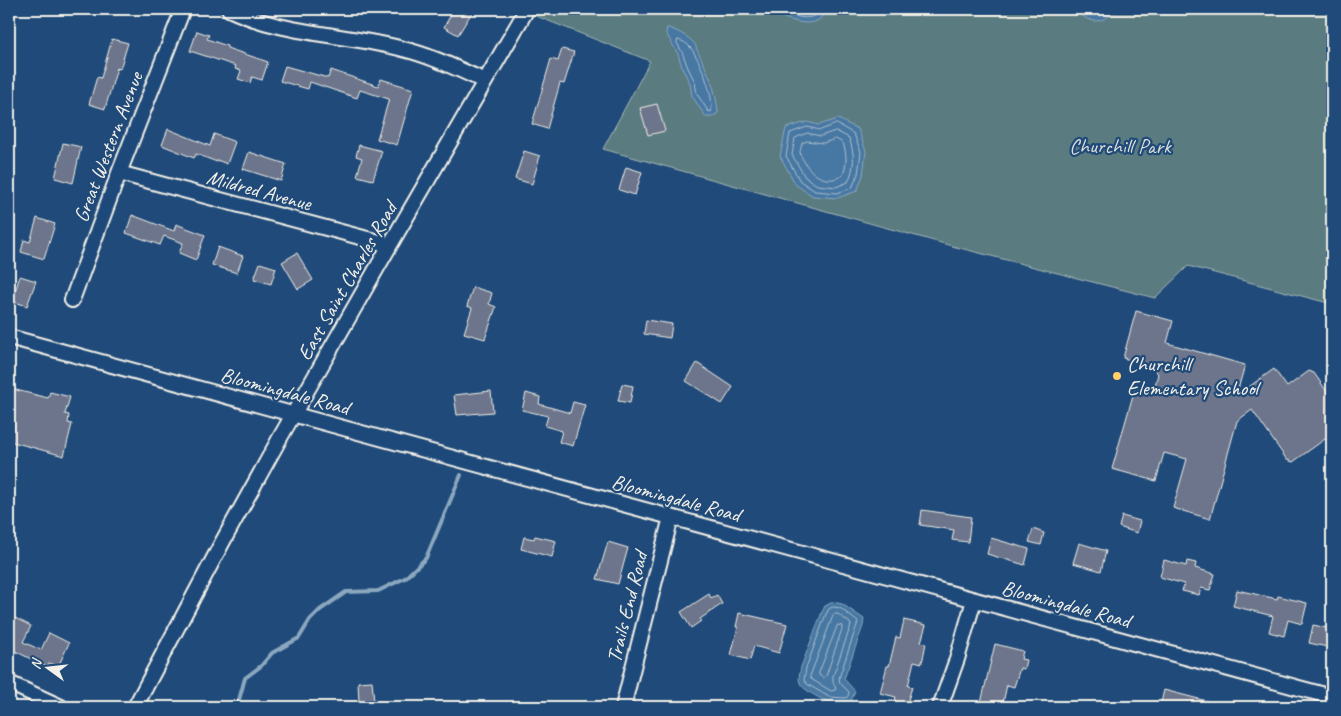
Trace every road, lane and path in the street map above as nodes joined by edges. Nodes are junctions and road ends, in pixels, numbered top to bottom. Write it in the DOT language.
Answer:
graph roads {
  1 [pos="183,9"];
  2 [pos="229,9"];
  3 [pos="527,9"];
  4 [pos="485,81"];
  5 [pos="119,173"];
  6 [pos="390,245"];
  7 [pos="72,300"];
  8 [pos="9,337"];
  9 [pos="294,414"];
  10 [pos="671,517"];
  11 [pos="974,600"];
  12 [pos="9,683"];
  13 [pos="1332,697"];
  14 [pos="61,707"];
  15 [pos="135,707"];
  16 [pos="622,707"];
  17 [pos="940,707"];
  1 -- 5 [label="street, Great Western Avenue"];
  2 -- 4 [label="street"];
  3 -- 4 [label="street, East Saint Charles Road"];
  4 -- 6 [label="street, East Saint Charles Road"];
  5 -- 6 [label="street, Mildred Avenue"];
  5 -- 7 [label="street, Great Western Avenue"];
  6 -- 9 [label="street, East Saint Charles Road"];
  8 -- 9 [label="street, Bloomingdale Road"];
  9 -- 10 [label="street, Bloomingdale Road"];
  9 -- 15 [label="street, East Saint Charles Road"];
  10 -- 11 [label="street, Bloomingdale Road"];
  10 -- 16 [label="street, Trails End Road"];
  11 -- 13 [label="street, Bloomingdale Road"];
  11 -- 17 [label="street"];
  12 -- 14 [label="street"];
}
